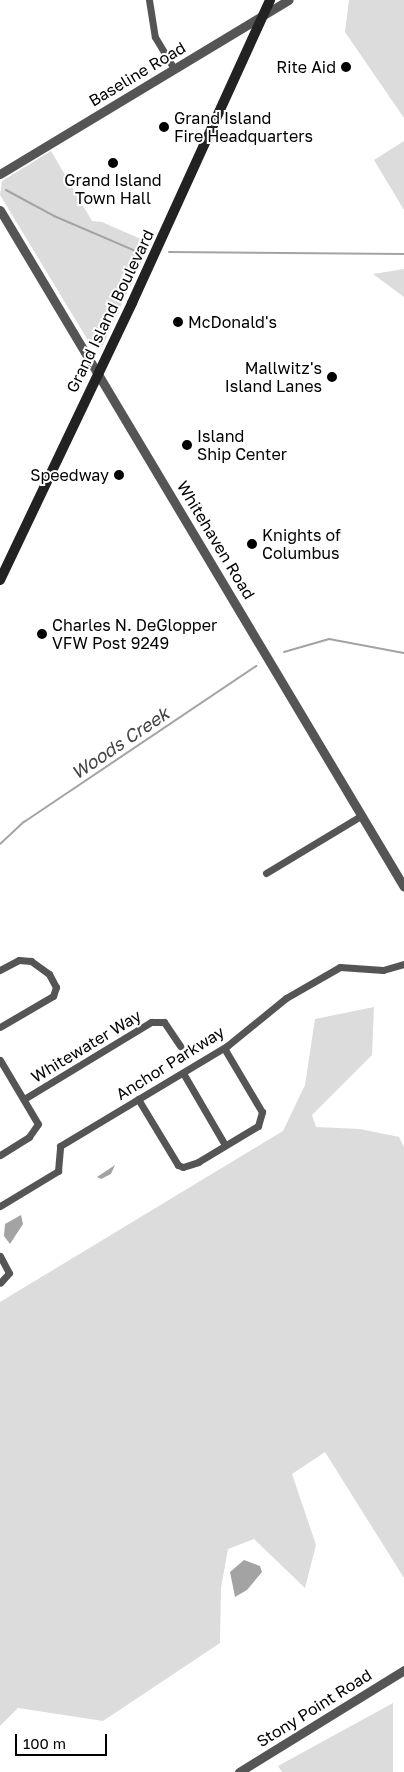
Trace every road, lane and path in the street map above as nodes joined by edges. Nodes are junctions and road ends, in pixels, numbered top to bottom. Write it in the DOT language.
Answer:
graph roads {
  1 [pos="149,0"];
  2 [pos="270,0"];
  3 [pos="289,0"];
  4 [pos="264,15"];
  5 [pos="174,69"];
  6 [pos="0,174"];
  7 [pos="0,210"];
  8 [pos="97,371"];
  9 [pos="0,580"];
  10 [pos="362,815"];
  11 [pos="266,873"];
  12 [pos="404,887"];
  13 [pos="404,964"];
  14 [pos="0,970"];
  15 [pos="0,1027"];
  16 [pos="180,1046"];
  17 [pos="224,1048"];
  18 [pos="0,1060"];
  19 [pos="182,1073"];
  20 [pos="24,1099"];
  21 [pos="138,1099"];
  22 [pos="225,1145"];
  23 [pos="0,1154"];
  24 [pos="0,1206"];
  25 [pos="0,1256"];
  26 [pos="0,1283"];
  27 [pos="404,1670"];
  28 [pos="239,1772"];
  1 -- 5 [label="street"];
  2 -- 4 [label="main road, Grand Island Boulevard"];
  3 -- 4 [label="street, Baseline Road"];
  4 -- 5 [label="street, Baseline Road"];
  4 -- 8 [label="main road, Grand Island Boulevard"];
  5 -- 6 [label="street, Baseline Road"];
  7 -- 8 [label="street, Whitehaven Road"];
  8 -- 9 [label="main road, Grand Island Boulevard"];
  8 -- 10 [label="street, Whitehaven Road"];
  10 -- 11 [label="street"];
  10 -- 12 [label="street, Whitehaven Road"];
  13 -- 17 [label="street, Anchor Parkway"];
  14 -- 15 [label="street"];
  16 -- 20 [label="street, Whitewater Way"];
  17 -- 19 [label="street, Anchor Parkway"];
  17 -- 22 [label="street"];
  18 -- 20 [label="street"];
  19 -- 21 [label="street, Anchor Parkway"];
  19 -- 22 [label="street"];
  20 -- 23 [label="street"];
  21 -- 22 [label="street"];
  21 -- 24 [label="street, Anchor Parkway"];
  25 -- 26 [label="street"];
  27 -- 28 [label="street, Stony Point Road"];
}
